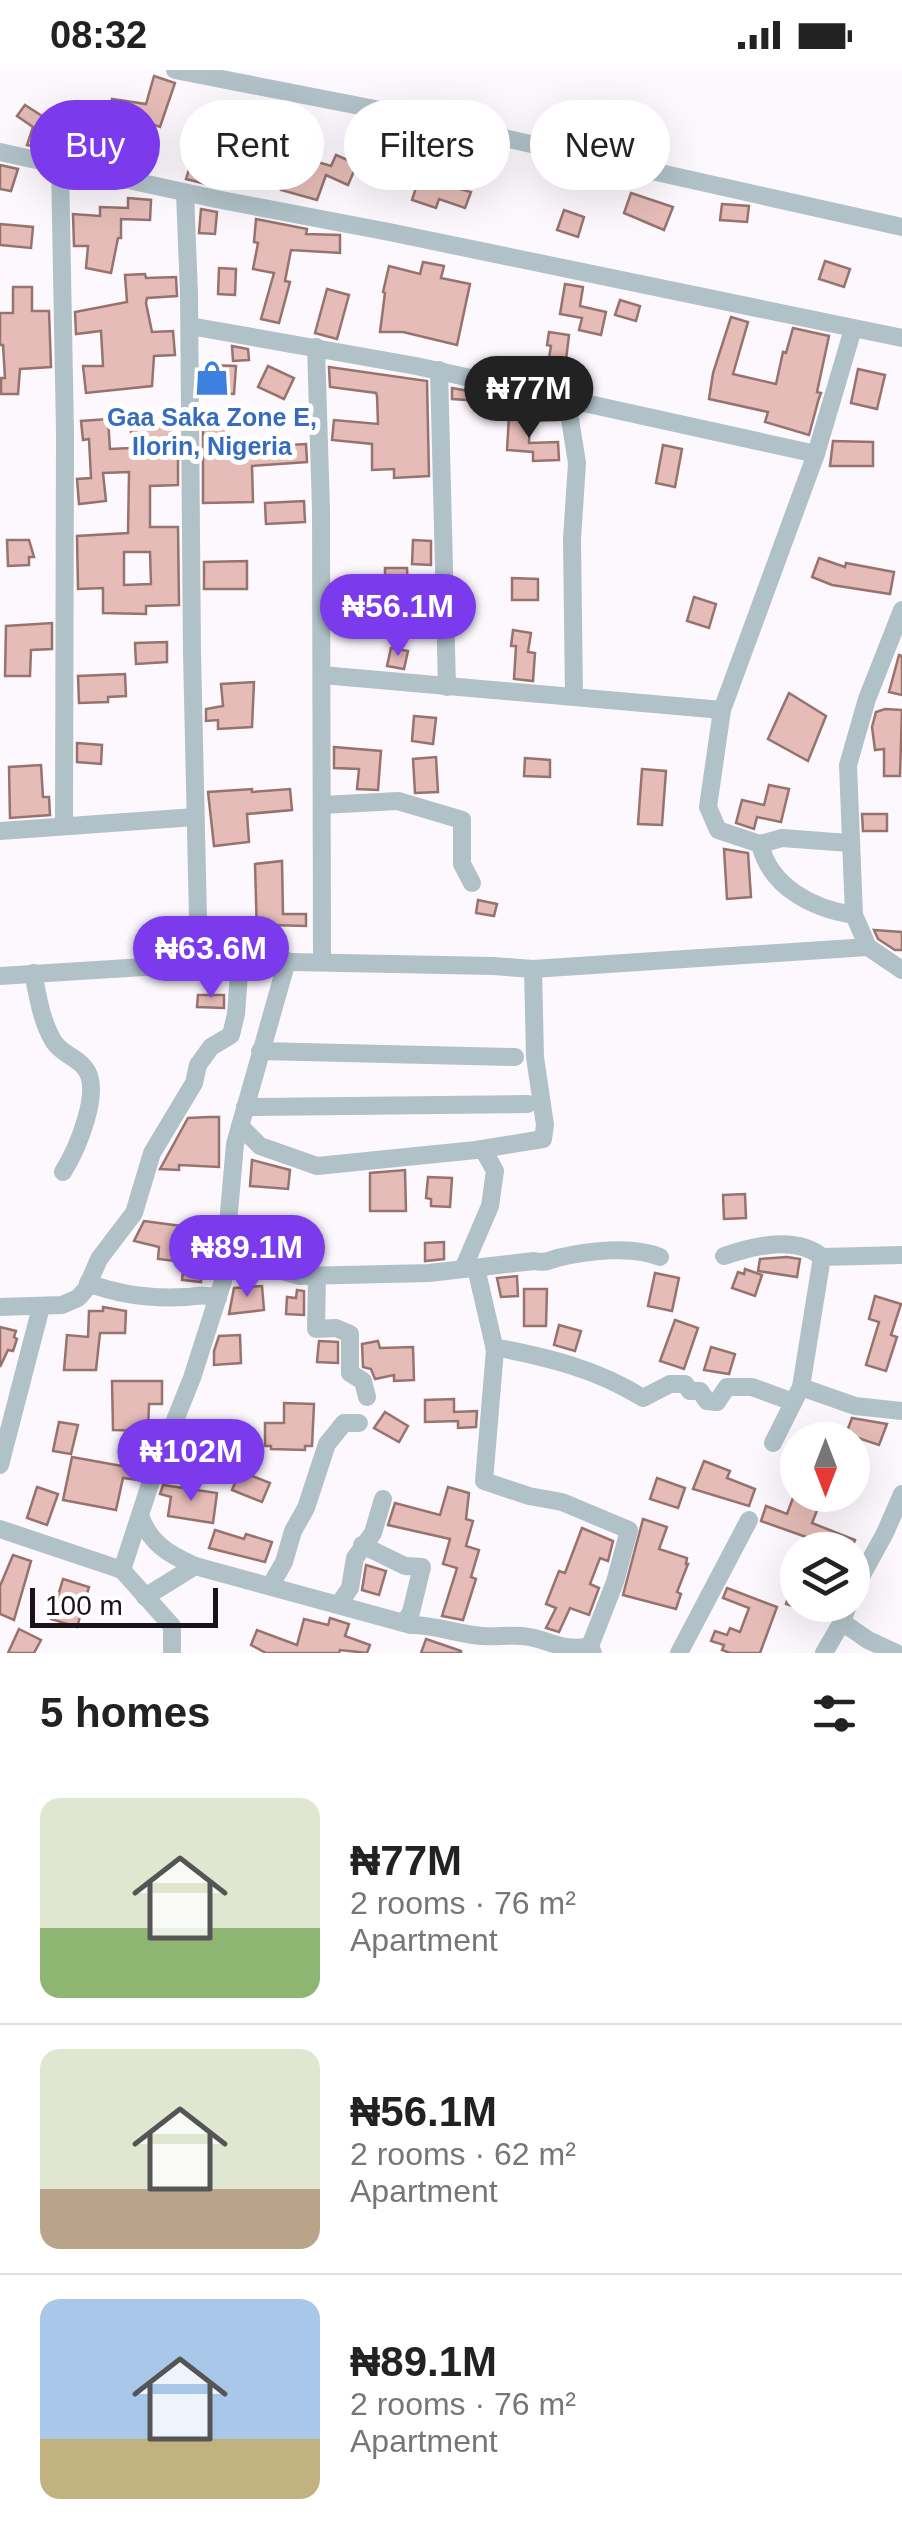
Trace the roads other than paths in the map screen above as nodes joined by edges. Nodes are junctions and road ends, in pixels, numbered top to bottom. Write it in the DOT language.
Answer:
graph roads {
  1 [pos="176,70"];
  2 [pos="0,152"];
  3 [pos="30,159"];
  4 [pos="160,188"];
  5 [pos="60,190"];
  6 [pos="185,193"];
  7 [pos="902,227"];
  8 [pos="190,326"];
  9 [pos="853,329"];
  10 [pos="902,338"];
  11 [pos="316,347"];
  12 [pos="439,370"];
  13 [pos="570,399"];
  14 [pos="816,454"];
  15 [pos="902,610"];
  16 [pos="322,675"];
  17 [pos="446,686"];
  18 [pos="574,696"];
  19 [pos="722,710"];
  20 [pos="322,805"];
  21 [pos="195,816"];
  22 [pos="64,826"];
  23 [pos="0,831"];
  24 [pos="849,843"];
  25 [pos="760,844"];
  26 [pos="472,883"];
  27 [pos="854,916"];
  28 [pos="868,947"];
  29 [pos="240,961"];
  30 [pos="286,962"];
  31 [pos="322,962"];
  32 [pos="198,964"];
  33 [pos="533,970"];
  34 [pos="902,970"];
  35 [pos="33,974"];
  36 [pos="0,976"];
  37 [pos="260,1051"];
  38 [pos="515,1056"];
  39 [pos="528,1104"];
  40 [pos="245,1107"];
  41 [pos="240,1126"];
  42 [pos="483,1149"];
  43 [pos="63,1172"];
  44 [pos="902,1255"];
  45 [pos="225,1256"];
  46 [pos="724,1256"];
  47 [pos="660,1257"];
  48 [pos="822,1257"];
  49 [pos="470,1268"];
  50 [pos="316,1276"];
  51 [pos="88,1283"];
  52 [pos="218,1298"];
  53 [pos="0,1307"];
  54 [pos="41,1307"];
  55 [pos="494,1346"];
  56 [pos="797,1394"];
  57 [pos="367,1396"];
  58 [pos="902,1411"];
  59 [pos="358,1422"];
  60 [pos="773,1442"];
  61 [pos="0,1465"];
  62 [pos="902,1494"];
  63 [pos="382,1499"];
  64 [pos="140,1516"];
  65 [pos="749,1520"];
  66 [pos="0,1529"];
  67 [pos="362,1546"];
  68 [pos="870,1561"];
  69 [pos="195,1566"];
  70 [pos="122,1570"];
  71 [pos="271,1585"];
  72 [pos="146,1597"];
  73 [pos="339,1604"];
  74 [pos="841,1622"];
  75 [pos="852,1622"];
  76 [pos="404,1623"];
  77 [pos="592,1649"];
  78 [pos="172,1653"];
  79 [pos="679,1653"];
  80 [pos="824,1653"];
  81 [pos="896,1653"];
  1 -- 7 [label="street"];
  2 -- 3 [label="street"];
  4 -- 6 [label="street"];
  5 -- 22 [label="street"];
  6 -- 8 [label="street"];
  6 -- 9 [label="street"];
  8 -- 11 [label="street"];
  8 -- 21 [label="street"];
  9 -- 10 [label="street"];
  9 -- 14 [label="street"];
  11 -- 12 [label="street"];
  11 -- 16 [label="street"];
  12 -- 13 [label="street"];
  12 -- 17 [label="street"];
  13 -- 14 [label="street"];
  13 -- 18 [label="street"];
  14 -- 19 [label="street"];
  15 -- 24 [label="street"];
  16 -- 17 [label="street"];
  16 -- 20 [label="street"];
  17 -- 18 [label="street"];
  18 -- 19 [label="street"];
  19 -- 25 [label="street"];
  20 -- 26 [label="street"];
  20 -- 31 [label="street"];
  21 -- 22 [label="street"];
  21 -- 32 [label="street"];
  22 -- 23 [label="street"];
  24 -- 25 [label="street"];
  24 -- 27 [label="street"];
  25 -- 27 [label="street"];
  27 -- 28 [label="street"];
  28 -- 33 [label="street"];
  28 -- 34 [label="street"];
  29 -- 30 [label="street"];
  29 -- 32 [label="street"];
  29 -- 51 [label="street"];
  30 -- 31 [label="street"];
  30 -- 37 [label="street"];
  31 -- 33 [label="street"];
  32 -- 35 [label="street"];
  33 -- 42 [label="street"];
  35 -- 36 [label="street"];
  35 -- 43 [label="street"];
  37 -- 38 [label="street"];
  37 -- 40 [label="street"];
  39 -- 40 [label="street"];
  40 -- 41 [label="street"];
  41 -- 42 [label="street"];
  41 -- 45 [label="street"];
  42 -- 49 [label="street"];
  44 -- 48 [label="street"];
  45 -- 50 [label="street"];
  45 -- 52 [label="street"];
  46 -- 48 [label="street"];
  47 -- 49 [label="street"];
  48 -- 56 [label="street"];
  49 -- 50 [label="street"];
  49 -- 55 [label="street"];
  50 -- 57 [label="street"];
  51 -- 52 [label="street"];
  51 -- 54 [label="street"];
  52 -- 64 [label="street"];
  53 -- 54 [label="street"];
  54 -- 61 [label="street"];
  55 -- 56 [label="street"];
  55 -- 77 [label="street"];
  56 -- 58 [label="street"];
  56 -- 60 [label="street"];
  59 -- 71 [label="street"];
  62 -- 68 [label="street"];
  63 -- 67 [label="street"];
  64 -- 69 [label="street"];
  64 -- 70 [label="street"];
  65 -- 79 [label="street"];
  66 -- 70 [label="street"];
  67 -- 73 [label="street"];
  67 -- 76 [label="street"];
  69 -- 71 [label="street"];
  69 -- 72 [label="street"];
  70 -- 72 [label="street"];
  71 -- 73 [label="street"];
  72 -- 78 [label="street"];
  73 -- 76 [label="street"];
  74 -- 80 [label="street"];
  75 -- 81 [label="street"];
  76 -- 77 [label="street"];
}
